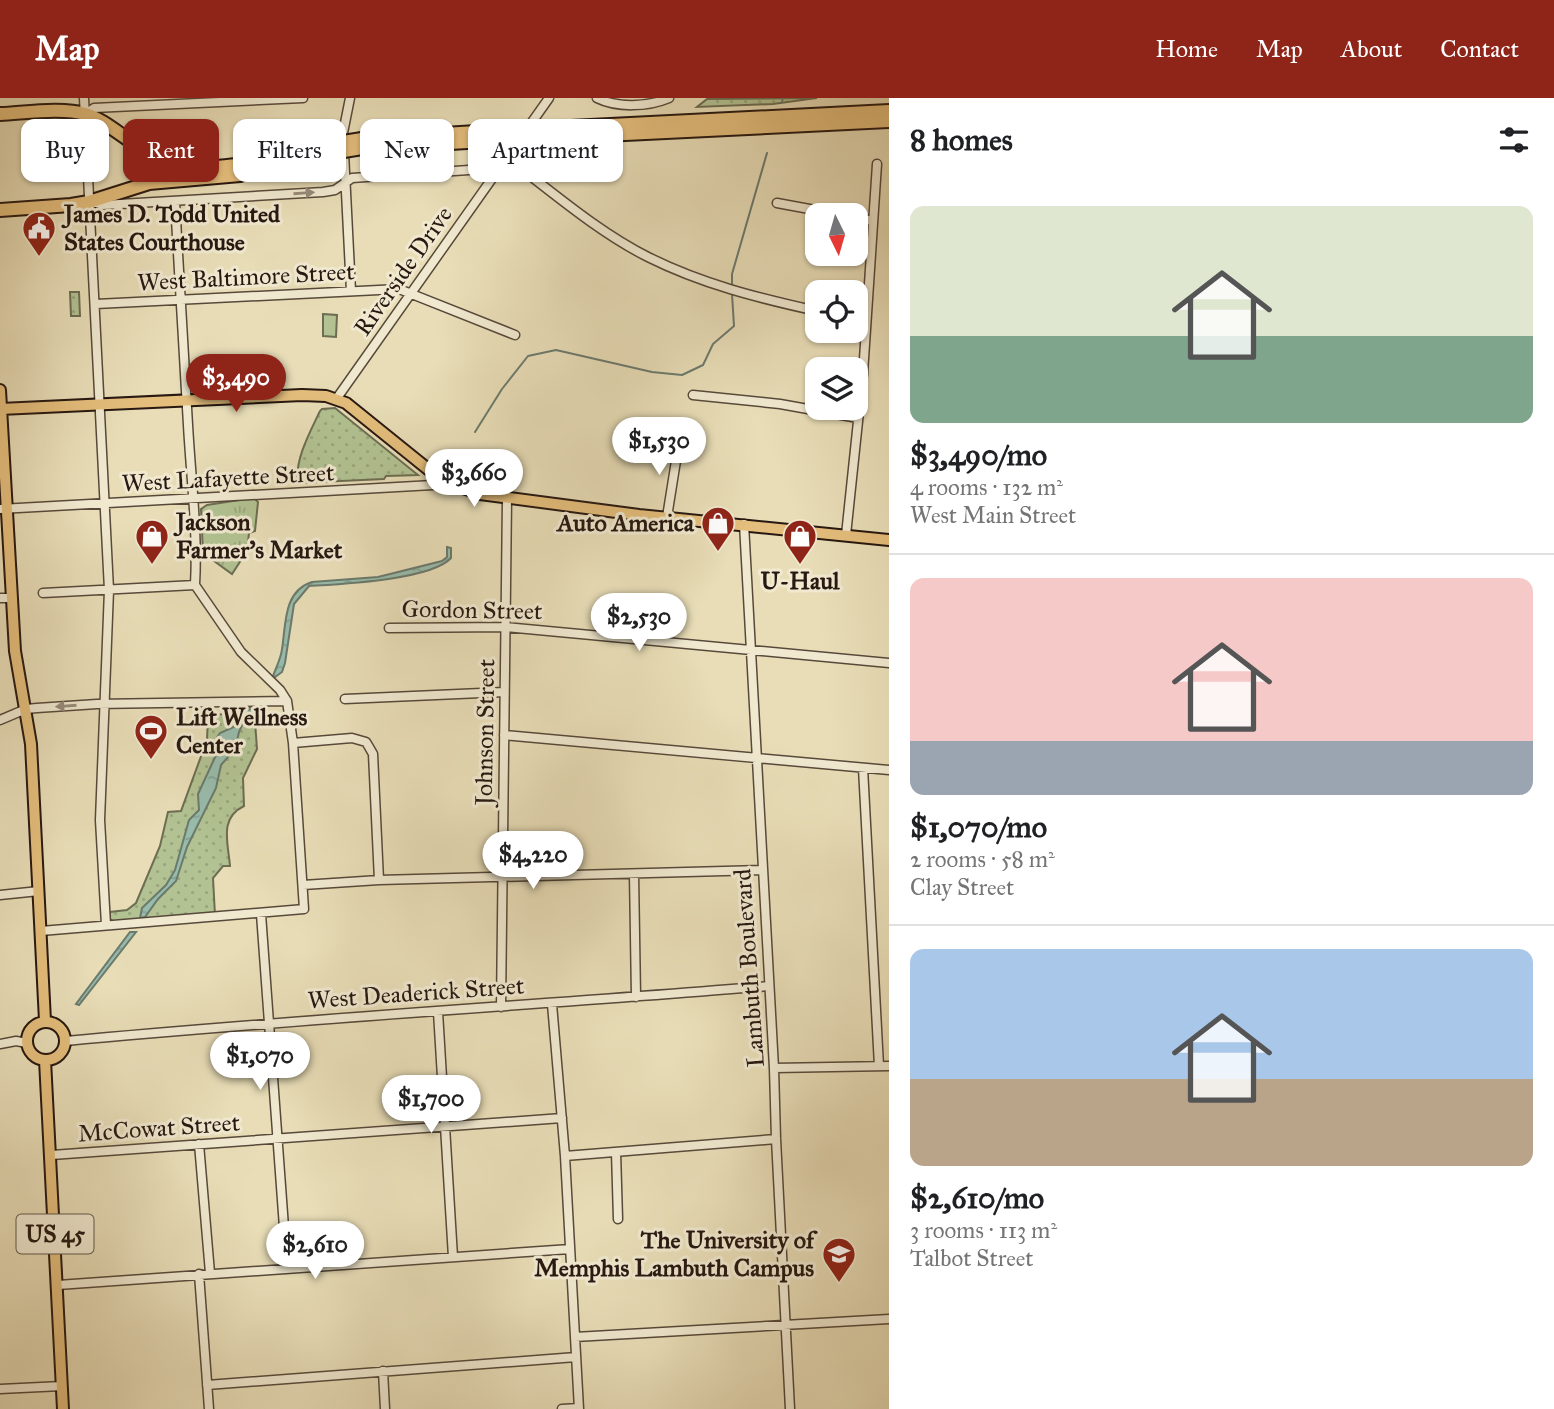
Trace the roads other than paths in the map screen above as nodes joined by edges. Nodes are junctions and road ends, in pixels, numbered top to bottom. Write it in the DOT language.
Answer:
graph roads {
  1 [pos="84,98"];
  2 [pos="303,98"];
  3 [pos="350,98"];
  4 [pos="549,98"];
  5 [pos="597,98"];
  6 [pos="669,98"];
  7 [pos="169,102"];
  8 [pos="889,111"];
  9 [pos="0,114"];
  10 [pos="85,114"];
  11 [pos="534,119"];
  12 [pos="889,121"];
  13 [pos="623,128"];
  14 [pos="623,130"];
  15 [pos="468,137"];
  16 [pos="346,146"];
  17 [pos="877,164"];
  18 [pos="233,167"];
  19 [pos="468,170"];
  20 [pos="233,176"];
  21 [pos="488,182"];
  22 [pos="539,182"];
  23 [pos="344,184"];
  24 [pos="89,202"];
  25 [pos="176,202"];
  26 [pos="777,203"];
  27 [pos="805,208"];
  28 [pos="0,210"];
  29 [pos="868,220"];
  30 [pos="873,221"];
  31 [pos="351,291"];
  32 [pos="412,292"];
  33 [pos="868,294"];
  34 [pos="181,301"];
  35 [pos="96,304"];
  36 [pos="805,308"];
  37 [pos="515,335"];
  38 [pos="0,390"];
  39 [pos="693,395"];
  40 [pos="337,398"];
  41 [pos="186,401"];
  42 [pos="100,406"];
  43 [pos="805,408"];
  44 [pos="1,410"];
  45 [pos="858,420"];
  46 [pos="679,442"];
  47 [pos="451,484"];
  48 [pos="194,499"];
  49 [pos="507,499"];
  50 [pos="104,504"];
  51 [pos="3,509"];
  52 [pos="667,517"];
  53 [pos="744,524"];
  54 [pos="846,535"];
  55 [pos="889,540"];
  56 [pos="195,585"];
  57 [pos="109,590"];
  58 [pos="43,593"];
  59 [pos="5,598"];
  60 [pos="506,627"];
  61 [pos="389,628"];
  62 [pos="750,649"];
  63 [pos="889,663"];
  64 [pos="504,692"];
  65 [pos="345,699"];
  66 [pos="287,701"];
  67 [pos="105,704"];
  68 [pos="26,709"];
  69 [pos="0,720"];
  70 [pos="504,735"];
  71 [pos="293,743"];
  72 [pos="756,759"];
  73 [pos="863,768"];
  74 [pos="889,770"];
  75 [pos="762,870"];
  76 [pos="634,874"];
  77 [pos="502,878"];
  78 [pos="379,880"];
  79 [pos="303,885"];
  80 [pos="39,891"];
  81 [pos="0,895"];
  82 [pos="261,914"];
  83 [pos="106,925"];
  84 [pos="41,931"];
  85 [pos="769,986"];
  86 [pos="636,997"];
  87 [pos="552,1004"];
  88 [pos="500,1007"];
  89 [pos="438,1012"];
  90 [pos="46,1021"];
  91 [pos="269,1022"];
  92 [pos="66,1041"];
  93 [pos="27,1043"];
  94 [pos="0,1044"];
  95 [pos="46,1060"];
  96 [pos="879,1066"];
  97 [pos="889,1066"];
  98 [pos="774,1068"];
  99 [pos="562,1118"];
  100 [pos="445,1126"];
  101 [pos="278,1139"];
  102 [pos="776,1139"];
  103 [pos="199,1144"];
  104 [pos="616,1152"];
  105 [pos="52,1155"];
  106 [pos="565,1156"];
  107 [pos="618,1219"];
  108 [pos="570,1249"];
  109 [pos="453,1257"];
  110 [pos="287,1268"];
  111 [pos="210,1273"];
  112 [pos="199,1274"];
  113 [pos="58,1284"];
  114 [pos="889,1319"];
  115 [pos="786,1325"];
  116 [pos="575,1337"];
  117 [pos="576,1357"];
  118 [pos="383,1371"];
  119 [pos="208,1385"];
  120 [pos="62,1386"];
  121 [pos="0,1389"];
  122 [pos="579,1408"];
  123 [pos="63,1409"];
  124 [pos="209,1409"];
  125 [pos="386,1409"];
  126 [pos="562,1409"];
  127 [pos="790,1409"];
  1 -- 10 [label="street"];
  2 -- 7 [label="street"];
  3 -- 23 [label="street"];
  4 -- 11 [label="street, Riverside Drive"];
  5 -- 6 [label="street"];
  7 -- 10 [label="street"];
  8 -- 13 [label="highway"];
  9 -- 10 [label="highway"];
  10 -- 18 [label="highway"];
  10 -- 24 [label="street"];
  12 -- 14 [label="highway"];
  15 -- 16 [label="highway, bridge"];
  17 -- 30 [label="street"];
  19 -- 23 [label="street"];
  20 -- 24 [label="highway"];
  21 -- 32 [label="street, Riverside Drive"];
  22 -- 36 [label="street"];
  25 -- 23 [label="street, one-way"];
  23 -- 31 [label="street"];
  24 -- 25 [label="street"];
  24 -- 28 [label="highway"];
  24 -- 35 [label="street"];
  25 -- 34 [label="street"];
  26 -- 27 [label="street"];
  29 -- 30 [label="street"];
  30 -- 33 [label="street"];
  31 -- 32 [label="street, West Baltimore Street"];
  31 -- 34 [label="street, West Baltimore Street"];
  32 -- 37 [label="street, West Baltimore Street"];
  32 -- 40 [label="street, Riverside Drive"];
  34 -- 35 [label="street, West Baltimore Street"];
  34 -- 41 [label="street"];
  35 -- 42 [label="street"];
  38 -- 44 [label="main road"];
  39 -- 43 [label="street"];
  40 -- 41 [label="main road"];
  40 -- 47 [label="main road"];
  41 -- 42 [label="main road"];
  41 -- 48 [label="street"];
  42 -- 44 [label="main road"];
  42 -- 50 [label="street"];
  44 -- 51 [label="main road"];
  45 -- 54 [label="street"];
  46 -- 52 [label="street"];
  47 -- 48 [label="street, West Lafayette Street"];
  47 -- 49 [label="main road"];
  48 -- 50 [label="street, West Lafayette Street"];
  48 -- 56 [label="street"];
  49 -- 52 [label="main road"];
  49 -- 60 [label="street, Johnson Street"];
  50 -- 51 [label="street, West Lafayette Street"];
  50 -- 57 [label="street"];
  51 -- 59 [label="main road"];
  52 -- 53 [label="main road"];
  53 -- 54 [label="main road"];
  53 -- 62 [label="street, Lambuth Boulevard"];
  54 -- 55 [label="main road"];
  56 -- 57 [label="street"];
  56 -- 66 [label="street"];
  57 -- 58 [label="street"];
  57 -- 67 [label="street"];
  59 -- 68 [label="main road"];
  60 -- 61 [label="street, Gordon Street"];
  60 -- 62 [label="street, Gordon Street"];
  60 -- 64 [label="street, Johnson Street"];
  62 -- 63 [label="street, Gordon Street"];
  62 -- 72 [label="street, Lambuth Boulevard"];
  64 -- 65 [label="street"];
  64 -- 70 [label="street, Johnson Street"];
  66 -- 67 [label="street"];
  66 -- 71 [label="street"];
  67 -- 68 [label="street, one-way"];
  67 -- 83 [label="street"];
  68 -- 69 [label="street"];
  68 -- 80 [label="main road"];
  70 -- 72 [label="street"];
  70 -- 77 [label="street, Johnson Street"];
  71 -- 78 [label="street"];
  71 -- 79 [label="street"];
  72 -- 73 [label="street"];
  72 -- 75 [label="street, Lambuth Boulevard"];
  73 -- 74 [label="street"];
  73 -- 96 [label="street"];
  75 -- 76 [label="street"];
  75 -- 85 [label="street, Lambuth Boulevard"];
  76 -- 77 [label="street"];
  76 -- 86 [label="street"];
  77 -- 78 [label="street"];
  77 -- 88 [label="street, Johnson Street"];
  78 -- 79 [label="street"];
  79 -- 82 [label="street"];
  80 -- 81 [label="street"];
  80 -- 84 [label="main road"];
  82 -- 83 [label="street"];
  82 -- 91 [label="street"];
  83 -- 84 [label="street"];
  84 -- 90 [label="main road"];
  85 -- 86 [label="street, West Deaderick Street"];
  85 -- 98 [label="street, Lambuth Boulevard"];
  86 -- 87 [label="street, West Deaderick Street"];
  87 -- 88 [label="street, West Deaderick Street"];
  87 -- 99 [label="street"];
  88 -- 89 [label="street, West Deaderick Street"];
  89 -- 91 [label="street, West Deaderick Street"];
  89 -- 100 [label="street"];
  90 -- 92 [label="main road"];
  90 -- 93 [label="main road"];
  91 -- 92 [label="street, West Deaderick Street"];
  91 -- 101 [label="street"];
  92 -- 95 [label="main road"];
  93 -- 94 [label="street"];
  93 -- 95 [label="main road"];
  95 -- 105 [label="main road, US 45"];
  96 -- 97 [label="street"];
  96 -- 98 [label="street"];
  98 -- 102 [label="street, Lambuth Boulevard"];
  99 -- 100 [label="street, McCowat Street"];
  99 -- 106 [label="street"];
  100 -- 101 [label="street, McCowat Street"];
  100 -- 109 [label="street"];
  101 -- 103 [label="street, McCowat Street"];
  101 -- 110 [label="street"];
  102 -- 104 [label="street"];
  102 -- 115 [label="street, Lambuth Boulevard"];
  103 -- 105 [label="street, McCowat Street"];
  103 -- 111 [label="street"];
  104 -- 106 [label="street"];
  104 -- 107 [label="street"];
  105 -- 113 [label="main road, US 45"];
  106 -- 108 [label="street"];
  108 -- 109 [label="street"];
  108 -- 116 [label="street"];
  109 -- 110 [label="street"];
  110 -- 111 [label="street"];
  111 -- 112 [label="street"];
  112 -- 113 [label="street"];
  112 -- 119 [label="street"];
  113 -- 120 [label="main road, US 45"];
  114 -- 115 [label="street"];
  115 -- 116 [label="street"];
  115 -- 127 [label="street, Lambuth Boulevard"];
  116 -- 117 [label="street"];
  117 -- 118 [label="street"];
  117 -- 122 [label="street"];
  118 -- 119 [label="street"];
  118 -- 125 [label="street"];
  119 -- 124 [label="street"];
  120 -- 121 [label="street"];
  120 -- 123 [label="main road, US 45"];
  122 -- 126 [label="street"];
}
